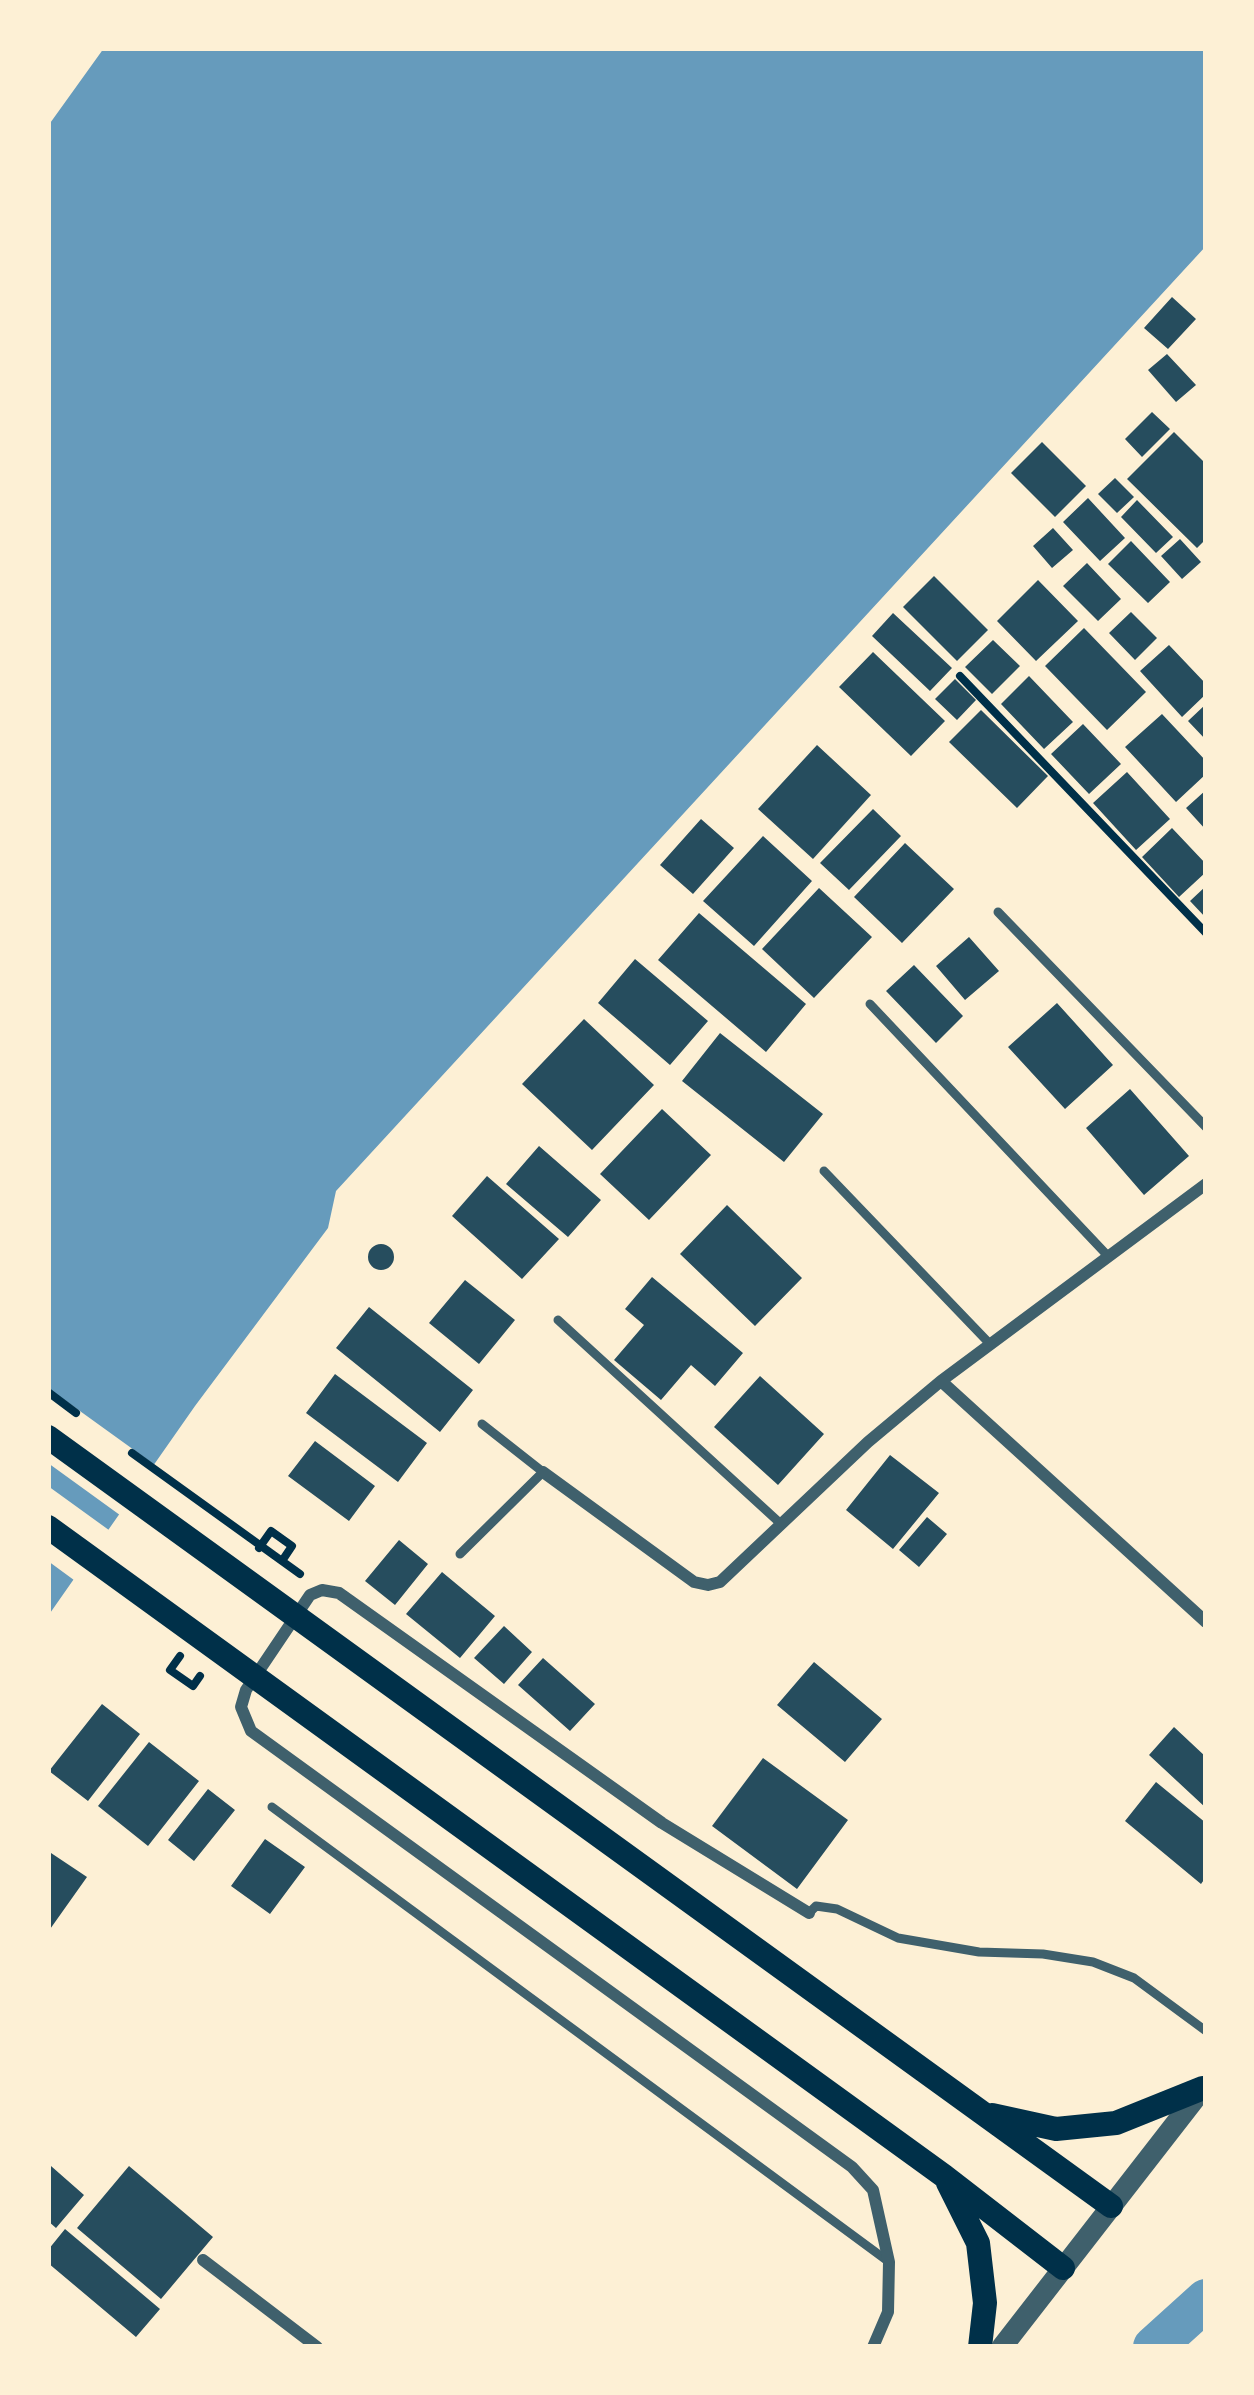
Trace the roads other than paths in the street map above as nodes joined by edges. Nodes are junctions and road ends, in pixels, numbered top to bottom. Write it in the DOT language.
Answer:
graph roads {
  1 [pos="998,912"];
  2 [pos="870,1004"];
  3 [pos="1206,1127"];
  4 [pos="824,1171"];
  5 [pos="1206,1184"];
  6 [pos="1107,1255"];
  7 [pos="558,1320"];
  8 [pos="989,1343"];
  9 [pos="941,1381"];
  10 [pos="482,1424"];
  11 [pos="48,1437"];
  12 [pos="542,1472"];
  13 [pos="781,1524"];
  14 [pos="48,1527"];
  15 [pos="460,1554"];
  16 [pos="1206,1622"];
  17 [pos="272,1807"];
  18 [pos="809,1913"];
  19 [pos="1206,2031"];
  20 [pos="1205,2086"];
  21 [pos="983,2113"];
  22 [pos="944,2176"];
  23 [pos="1111,2206"];
  24 [pos="203,2260"];
  25 [pos="889,2262"];
  26 [pos="1064,2268"];
  27 [pos="317,2347"];
  28 [pos="872,2347"];
  29 [pos="980,2347"];
  30 [pos="1002,2347"];
  1 -- 3 [label="lane"];
  2 -- 6 [label="lane"];
  4 -- 8 [label="lane"];
  5 -- 6 [label="street"];
  6 -- 8 [label="street"];
  7 -- 13 [label="lane"];
  8 -- 9 [label="street"];
  9 -- 13 [label="street"];
  9 -- 16 [label="street"];
  10 -- 12 [label="lane"];
  11 -- 21 [label="main road"];
  12 -- 13 [label="street"];
  12 -- 15 [label="lane"];
  14 -- 22 [label="main road"];
  17 -- 25 [label="lane"];
  18 -- 19 [label="lane"];
  18 -- 25 [label="street"];
  20 -- 21 [label="main road"];
  20 -- 23 [label="street"];
  21 -- 23 [label="main road"];
  22 -- 26 [label="main road"];
  22 -- 29 [label="main road"];
  23 -- 26 [label="street"];
  24 -- 27 [label="street"];
  25 -- 28 [label="street"];
  26 -- 30 [label="street"];
}
